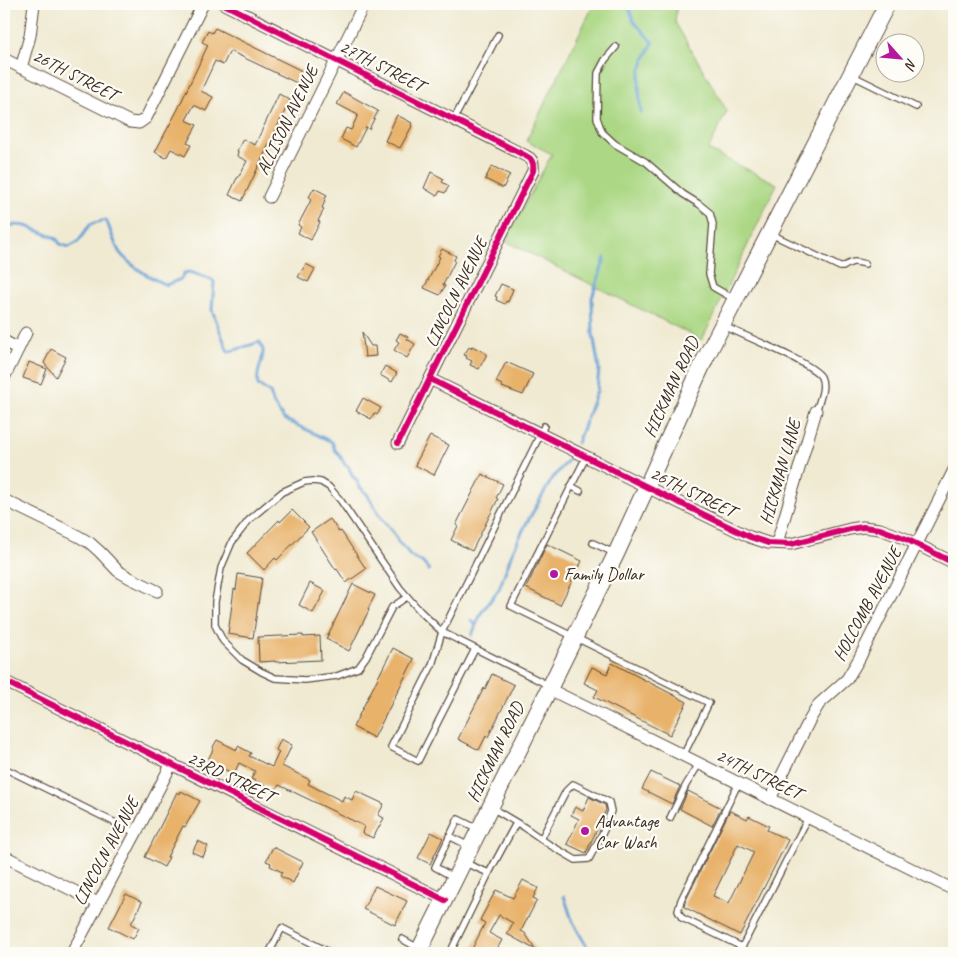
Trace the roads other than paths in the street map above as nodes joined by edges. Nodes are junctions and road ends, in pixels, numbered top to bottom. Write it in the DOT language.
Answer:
graph roads {
  1 [pos="34,4"];
  2 [pos="203,4"];
  3 [pos="224,4"];
  4 [pos="364,4"];
  5 [pos="887,4"];
  6 [pos="498,35"];
  7 [pos="616,47"];
  8 [pos="4,59"];
  9 [pos="336,60"];
  10 [pos="21,68"];
  11 [pos="851,75"];
  12 [pos="916,107"];
  13 [pos="454,119"];
  14 [pos="526,156"];
  15 [pos="269,197"];
  16 [pos="769,234"];
  17 [pos="865,264"];
  18 [pos="736,300"];
  19 [pos="722,325"];
  20 [pos="26,333"];
  21 [pos="4,342"];
  22 [pos="18,349"];
  23 [pos="4,378"];
  24 [pos="430,379"];
  25 [pos="816,411"];
  26 [pos="542,430"];
  27 [pos="398,443"];
  28 [pos="586,457"];
  29 [pos="954,470"];
  30 [pos="571,486"];
  31 [pos="647,487"];
  32 [pos="580,491"];
  33 [pos="4,500"];
  34 [pos="593,543"];
  35 [pos="777,543"];
  36 [pos="917,544"];
  37 [pos="616,554"];
  38 [pos="954,562"];
  39 [pos="157,591"];
  40 [pos="407,597"];
  41 [pos="442,632"];
  42 [pos="575,637"];
  43 [pos="475,649"];
  44 [pos="4,682"];
  45 [pos="549,688"];
  46 [pos="683,756"];
  47 [pos="699,764"];
  48 [pos="171,765"];
  49 [pos="4,768"];
  50 [pos="738,784"];
  51 [pos="770,799"];
  52 [pos="490,807"];
  53 [pos="670,818"];
  54 [pos="808,818"];
  55 [pos="516,823"];
  56 [pos="479,830"];
  57 [pos="136,833"];
  58 [pos="450,836"];
  59 [pos="541,839"];
  60 [pos="471,847"];
  61 [pos="4,856"];
  62 [pos="463,862"];
  63 [pos="489,873"];
  64 [pos="455,878"];
  65 [pos="954,890"];
  66 [pos="444,900"];
  67 [pos="98,903"];
  68 [pos="402,939"];
  69 [pos="419,951"];
  70 [pos="72,953"];
  71 [pos="269,953"];
  72 [pos="331,953"];
  73 [pos="450,953"];
  1 -- 10 [label="street"];
  2 -- 10 [label="street, 26TH STREET"];
  3 -- 9 [label="street, 27TH STREET"];
  4 -- 9 [label="street, ALLISON AVENUE"];
  5 -- 11 [label="main road, HICKMAN ROAD"];
  6 -- 13 [label="lane"];
  7 -- 18 [label="lane"];
  8 -- 10 [label="street, 26TH STREET"];
  9 -- 13 [label="street, 27TH STREET"];
  9 -- 15 [label="street, ALLISON AVENUE"];
  11 -- 12 [label="lane"];
  11 -- 16 [label="main road, HICKMAN ROAD"];
  13 -- 14 [label="street, 27TH STREET"];
  14 -- 24 [label="street, LINCOLN AVENUE"];
  16 -- 17 [label="lane"];
  16 -- 18 [label="main road, HICKMAN ROAD"];
  18 -- 19 [label="main road, HICKMAN ROAD"];
  19 -- 25 [label="lane"];
  19 -- 31 [label="main road, HICKMAN ROAD"];
  20 -- 22 [label="street"];
  21 -- 22 [label="street"];
  22 -- 23 [label="street"];
  24 -- 26 [label="street, 26TH STREET"];
  24 -- 27 [label="street, LINCOLN AVENUE"];
  25 -- 35 [label="street, HICKMAN LANE"];
  26 -- 28 [label="street, 26TH STREET"];
  26 -- 41 [label="lane"];
  28 -- 30 [label="lane"];
  28 -- 31 [label="street, 26TH STREET"];
  29 -- 36 [label="street, HOLCOMB AVENUE"];
  30 -- 32 [label="lane"];
  30 -- 42 [label="lane"];
  31 -- 35 [label="street, 26TH STREET"];
  31 -- 37 [label="main road, HICKMAN ROAD"];
  33 -- 39 [label="street"];
  34 -- 37 [label="lane"];
  35 -- 36 [label="street, 26TH STREET"];
  36 -- 38 [label="street, 26TH STREET"];
  36 -- 51 [label="street, HOLCOMB AVENUE"];
  37 -- 42 [label="main road, HICKMAN ROAD"];
  40 -- 40 [label="lane"];
  40 -- 41 [label="lane"];
  41 -- 43 [label="lane"];
  41 -- 43 [label="lane"];
  42 -- 45 [label="main road, HICKMAN ROAD"];
  42 -- 46 [label="lane"];
  43 -- 45 [label="lane"];
  44 -- 48 [label="street, 23RD STREET"];
  45 -- 46 [label="street, 24TH STREET"];
  45 -- 52 [label="main road, HICKMAN ROAD"];
  46 -- 47 [label="street, 24TH STREET"];
  47 -- 50 [label="street, 24TH STREET"];
  47 -- 53 [label="lane"];
  48 -- 57 [label="street, LINCOLN AVENUE"];
  48 -- 66 [label="street, 23RD STREET"];
  49 -- 57 [label="lane"];
  50 -- 51 [label="street, 24TH STREET"];
  50 -- 54 [label="lane"];
  51 -- 54 [label="street, 24TH STREET"];
  52 -- 55 [label="lane"];
  52 -- 56 [label="main road, HICKMAN ROAD"];
  54 -- 65 [label="street, 24TH STREET"];
  55 -- 59 [label="lane"];
  55 -- 63 [label="lane"];
  56 -- 58 [label="lane"];
  56 -- 60 [label="main road, HICKMAN ROAD"];
  57 -- 67 [label="street, LINCOLN AVENUE"];
  58 -- 60 [label="lane"];
  58 -- 64 [label="lane"];
  59 -- 59 [label="lane"];
  60 -- 62 [label="main road, HICKMAN ROAD"];
  61 -- 67 [label="street"];
  62 -- 63 [label="lane"];
  62 -- 64 [label="main road, HICKMAN ROAD"];
  63 -- 73 [label="lane"];
  64 -- 66 [label="main road, HICKMAN ROAD"];
  66 -- 69 [label="main road, HICKMAN ROAD"];
  67 -- 70 [label="street, LINCOLN AVENUE"];
  68 -- 69 [label="lane"];
  71 -- 72 [label="lane"];
}
